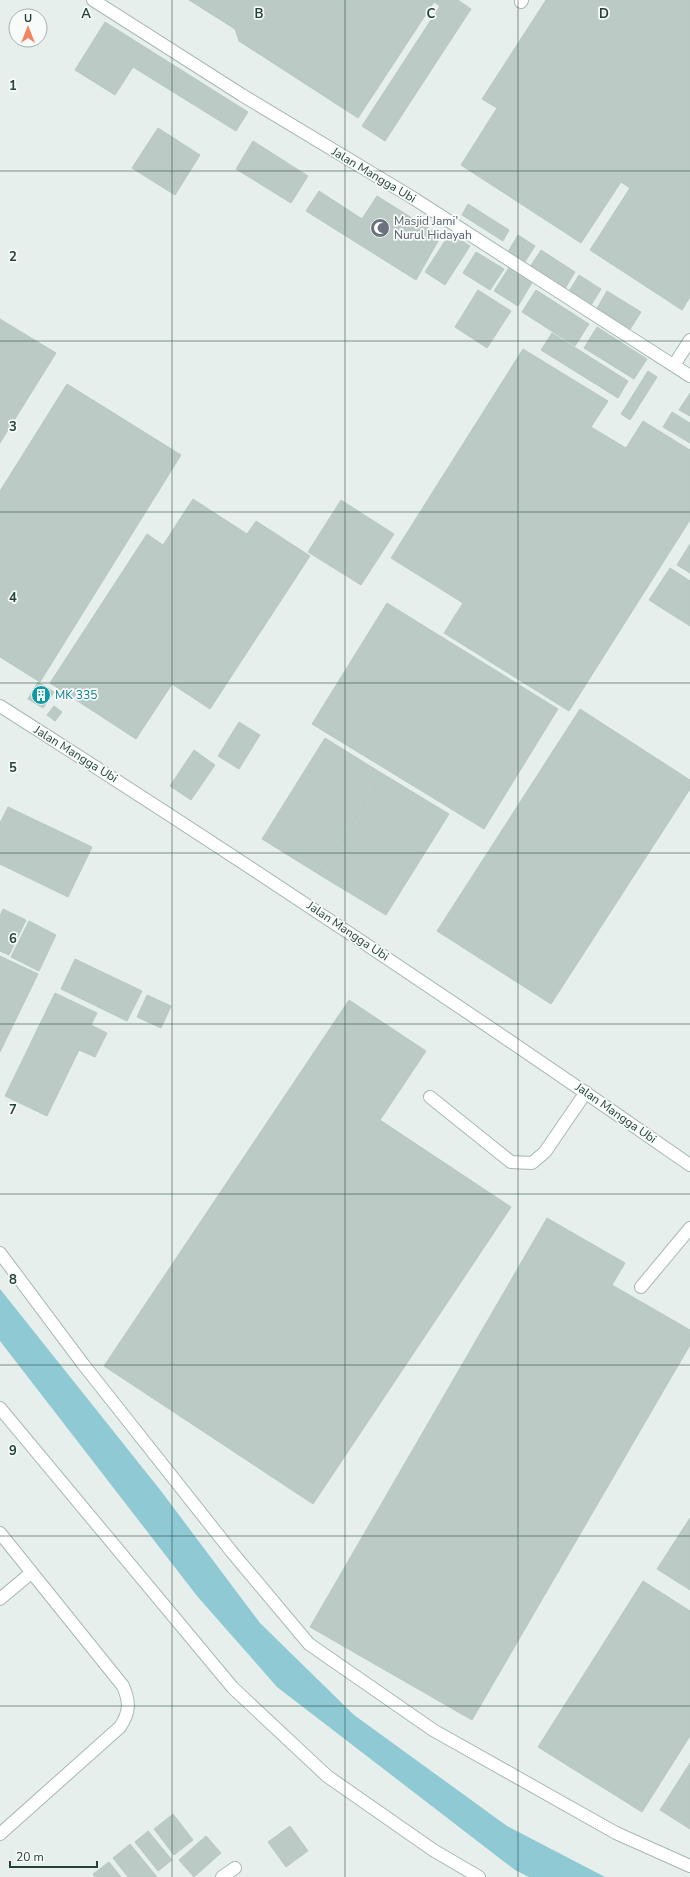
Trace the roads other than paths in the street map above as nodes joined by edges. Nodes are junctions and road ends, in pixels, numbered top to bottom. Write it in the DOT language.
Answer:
graph roads {
  1 [pos="93,0"];
  2 [pos="690,340"];
  3 [pos="674,365"];
  4 [pos="690,376"];
  5 [pos="0,706"];
  6 [pos="586,1092"];
  7 [pos="430,1098"];
  8 [pos="690,1165"];
  9 [pos="690,1228"];
  10 [pos="0,1253"];
  11 [pos="641,1287"];
  12 [pos="0,1408"];
  13 [pos="0,1534"];
  14 [pos="31,1573"];
  15 [pos="0,1599"];
  16 [pos="0,1834"];
  17 [pos="690,1866"];
  18 [pos="235,1868"];
  19 [pos="222,1877"];
  20 [pos="479,1877"];
  1 -- 3 [label="street, Jalan Mangga Ubi"];
  2 -- 3 [label="street"];
  3 -- 4 [label="street, Jalan Mangga Ubi"];
  5 -- 6 [label="street, Jalan Mangga Ubi"];
  6 -- 7 [label="street"];
  6 -- 8 [label="street, Jalan Mangga Ubi"];
  9 -- 11 [label="street"];
  10 -- 17 [label="street"];
  12 -- 20 [label="street"];
  13 -- 14 [label="street"];
  14 -- 15 [label="street"];
  14 -- 16 [label="street"];
  18 -- 19 [label="street"];
}
